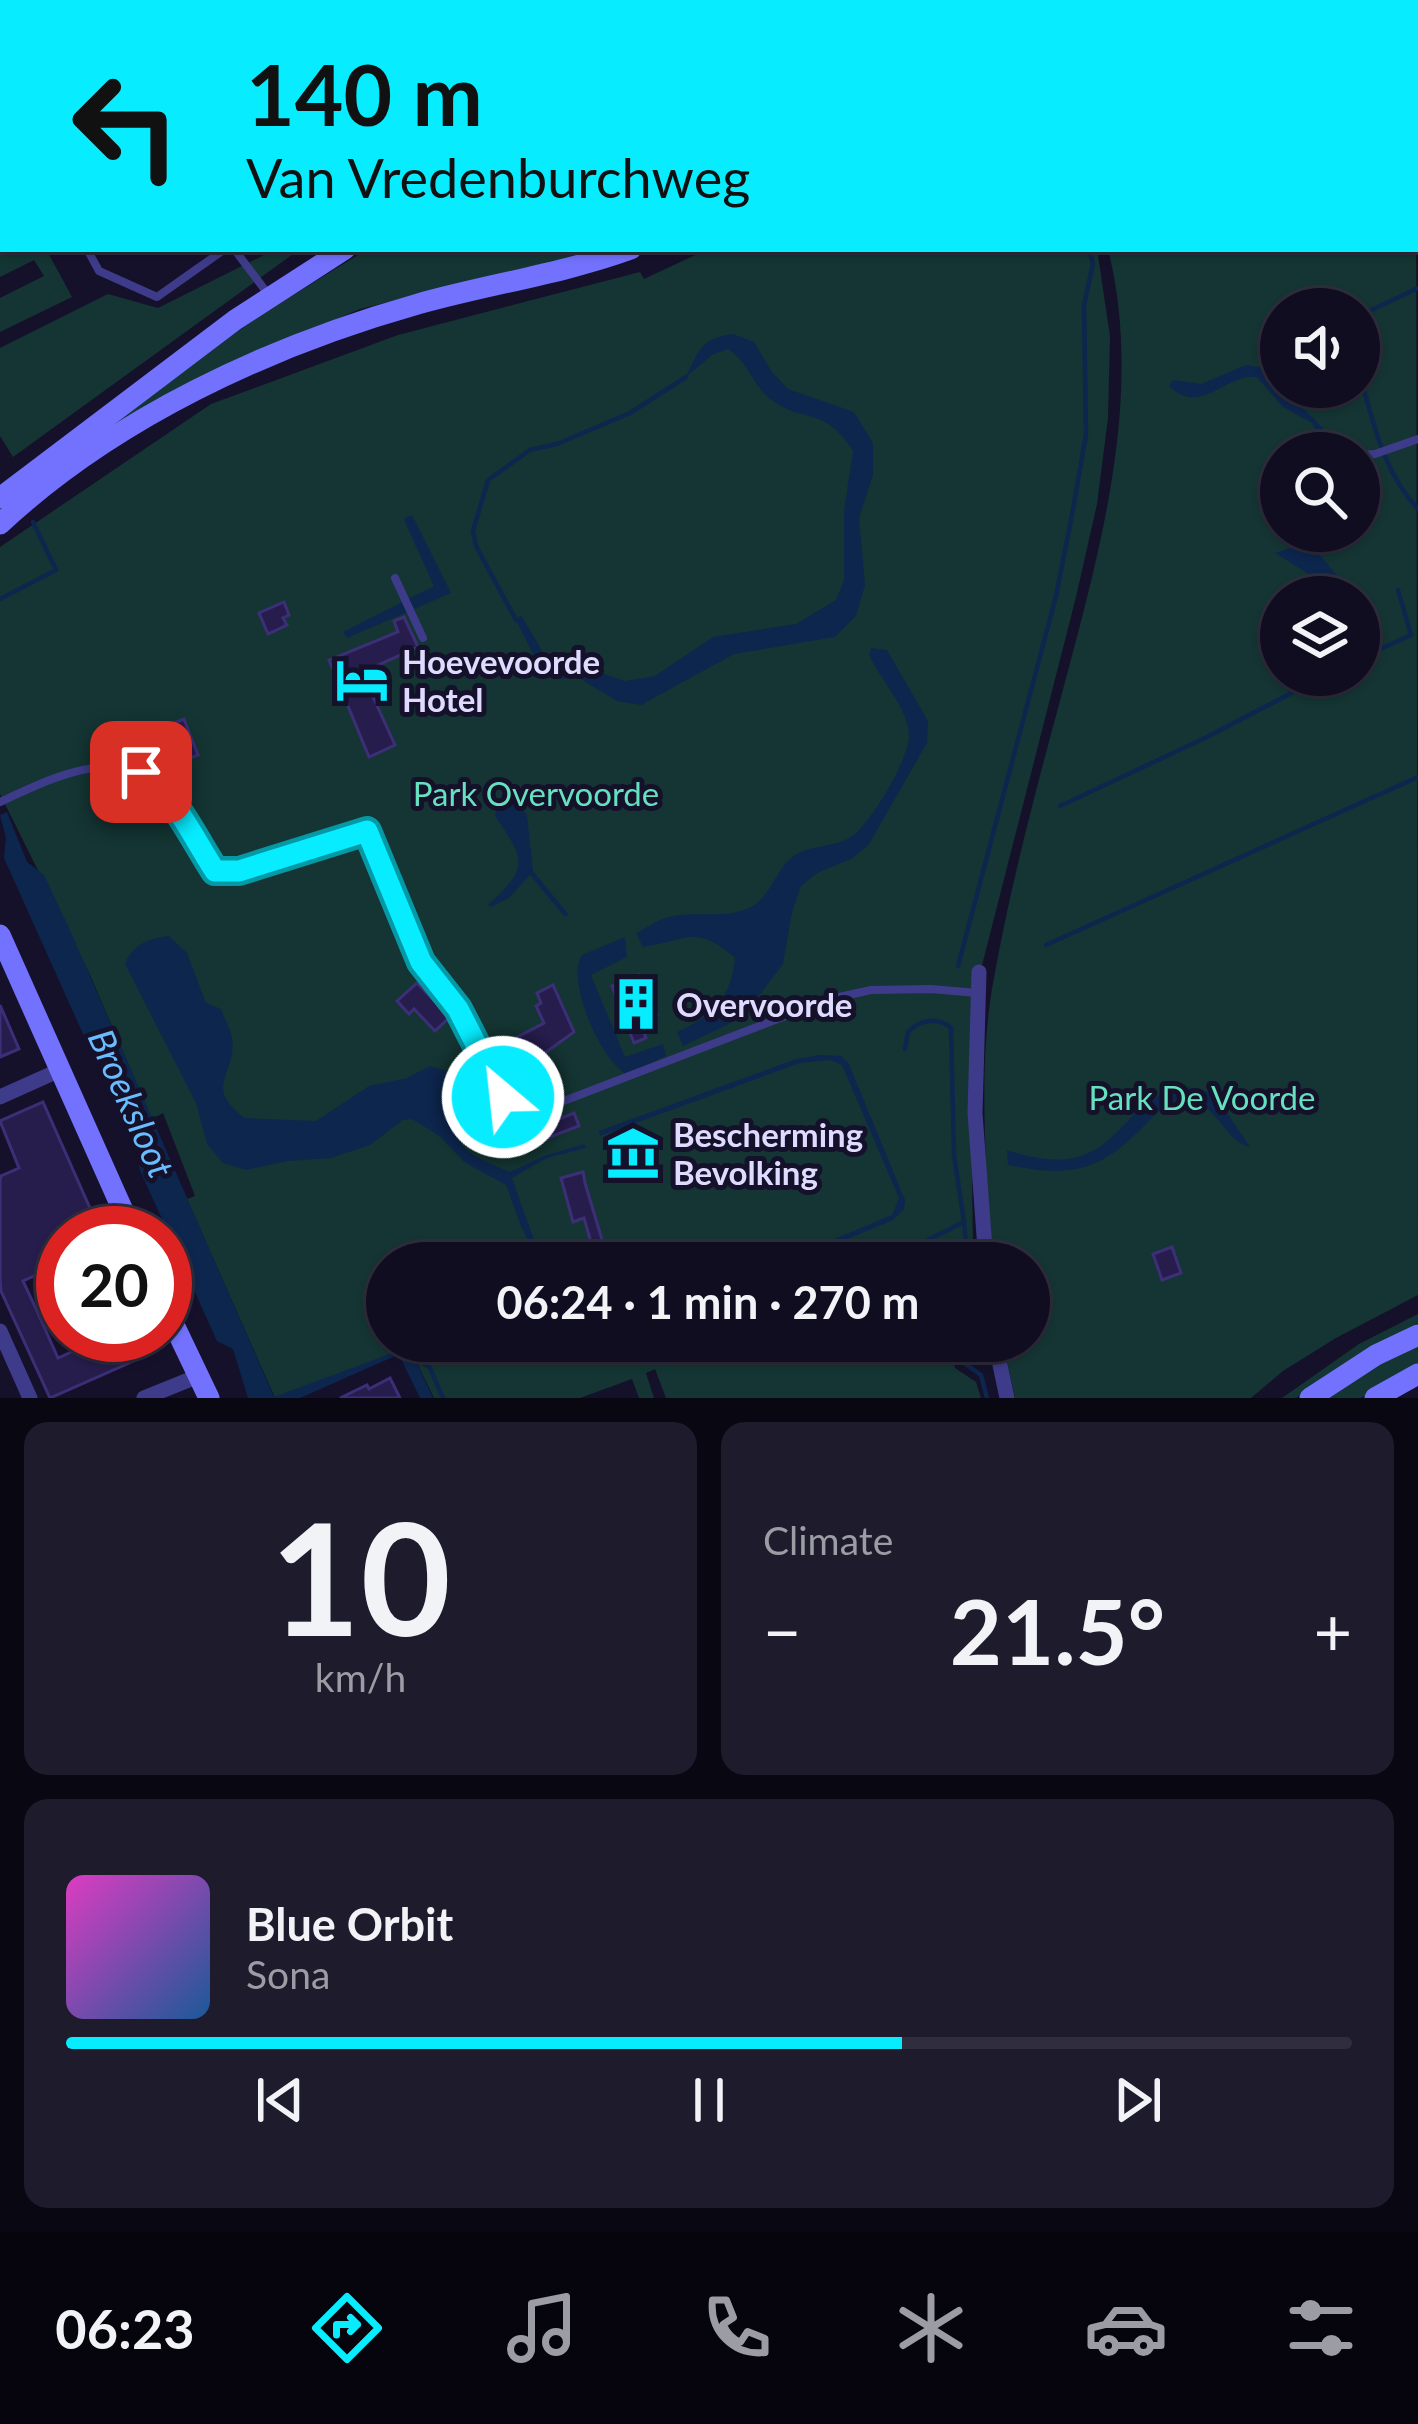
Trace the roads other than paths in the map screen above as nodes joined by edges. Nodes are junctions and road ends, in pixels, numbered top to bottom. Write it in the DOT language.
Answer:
graph roads {
  1 [pos="87,252"];
  2 [pos="221,252"];
  3 [pos="236,252"];
  4 [pos="340,252"];
  5 [pos="621,252"];
  6 [pos="269,296"];
  7 [pos="1418,439"];
  8 [pos="1380,452"];
  9 [pos="24,491"];
  10 [pos="0,498"];
  11 [pos="0,524"];
  12 [pos="394,578"];
  13 [pos="423,638"];
  14 [pos="0,802"];
  15 [pos="0,935"];
  16 [pos="979,972"];
  17 [pos="976,993"];
  18 [pos="60,1070"];
  19 [pos="0,1097"];
  20 [pos="121,1206"];
  21 [pos="984,1242"];
  22 [pos="0,1330"];
  23 [pos="1418,1335"];
  24 [pos="999,1362"];
  25 [pos="1418,1374"];
  26 [pos="197,1387"];
  27 [pos="30,1398"];
  28 [pos="144,1398"];
  29 [pos="209,1398"];
  30 [pos="1007,1398"];
  31 [pos="1310,1398"];
  32 [pos="1375,1398"];
  1 -- 2 [label="lane"];
  3 -- 6 [label="lane"];
  4 -- 6 [label="main road"];
  5 -- 9 [label="main road"];
  6 -- 9 [label="main road"];
  7 -- 8 [label="lane"];
  9 -- 10 [label="main road"];
  9 -- 11 [label="main road"];
  12 -- 13 [label="lane"];
  14 -- 17 [label="lane"];
  15 -- 18 [label="main road"];
  16 -- 17 [label="street"];
  17 -- 21 [label="street"];
  18 -- 19 [label="street"];
  18 -- 20 [label="main road"];
  22 -- 27 [label="street"];
  23 -- 31 [label="main road"];
  24 -- 30 [label="street"];
  25 -- 32 [label="main road"];
  26 -- 28 [label="street"];
  26 -- 29 [label="main road"];
}
